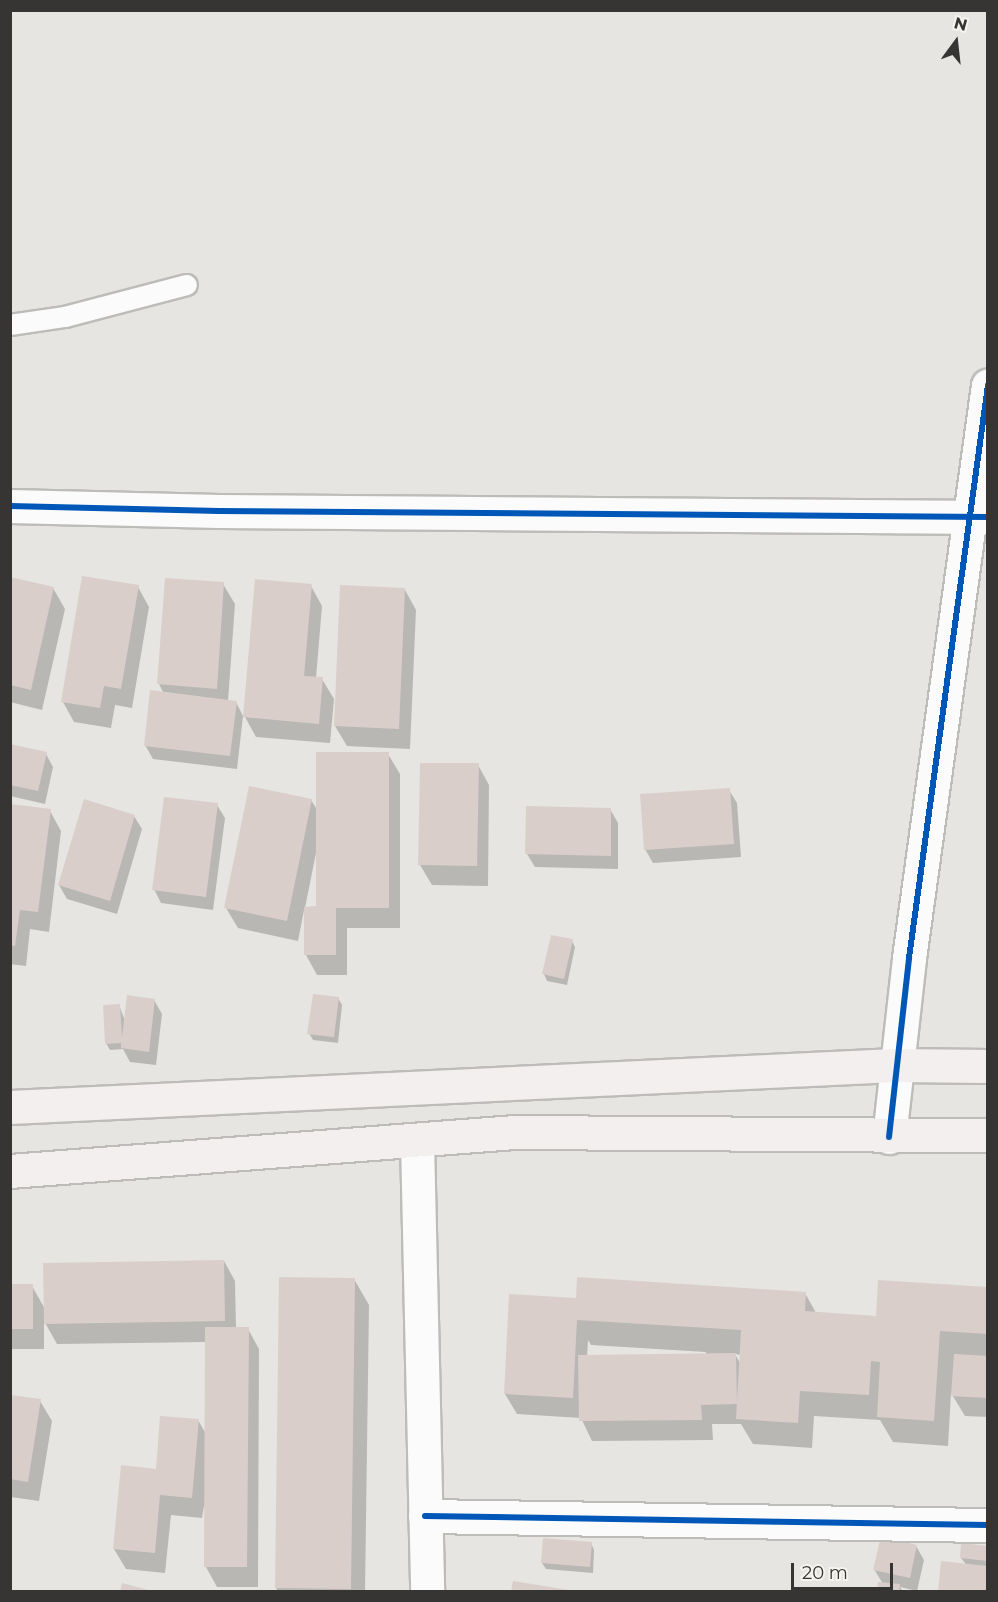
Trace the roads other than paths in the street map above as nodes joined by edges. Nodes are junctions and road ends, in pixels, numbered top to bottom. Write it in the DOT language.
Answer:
graph roads {
  1 [pos="187,285"];
  2 [pos="10,325"];
  3 [pos="987,385"];
  4 [pos="10,506"];
  5 [pos="978,516"];
  6 [pos="895,1065"];
  7 [pos="987,1066"];
  8 [pos="10,1107"];
  9 [pos="987,1136"];
  10 [pos="889,1137"];
  11 [pos="417,1141"];
  12 [pos="10,1171"];
  13 [pos="425,1516"];
  14 [pos="987,1525"];
  15 [pos="427,1592"];
  1 -- 2 [label="lane"];
  3 -- 5 [label="street"];
  4 -- 5 [label="street"];
  5 -- 6 [label="street"];
  6 -- 7 [label="main road"];
  6 -- 8 [label="main road"];
  6 -- 10 [label="street"];
  9 -- 10 [label="main road"];
  10 -- 11 [label="main road"];
  11 -- 12 [label="main road"];
  11 -- 13 [label="street"];
  13 -- 14 [label="street"];
  13 -- 15 [label="street"];
}
